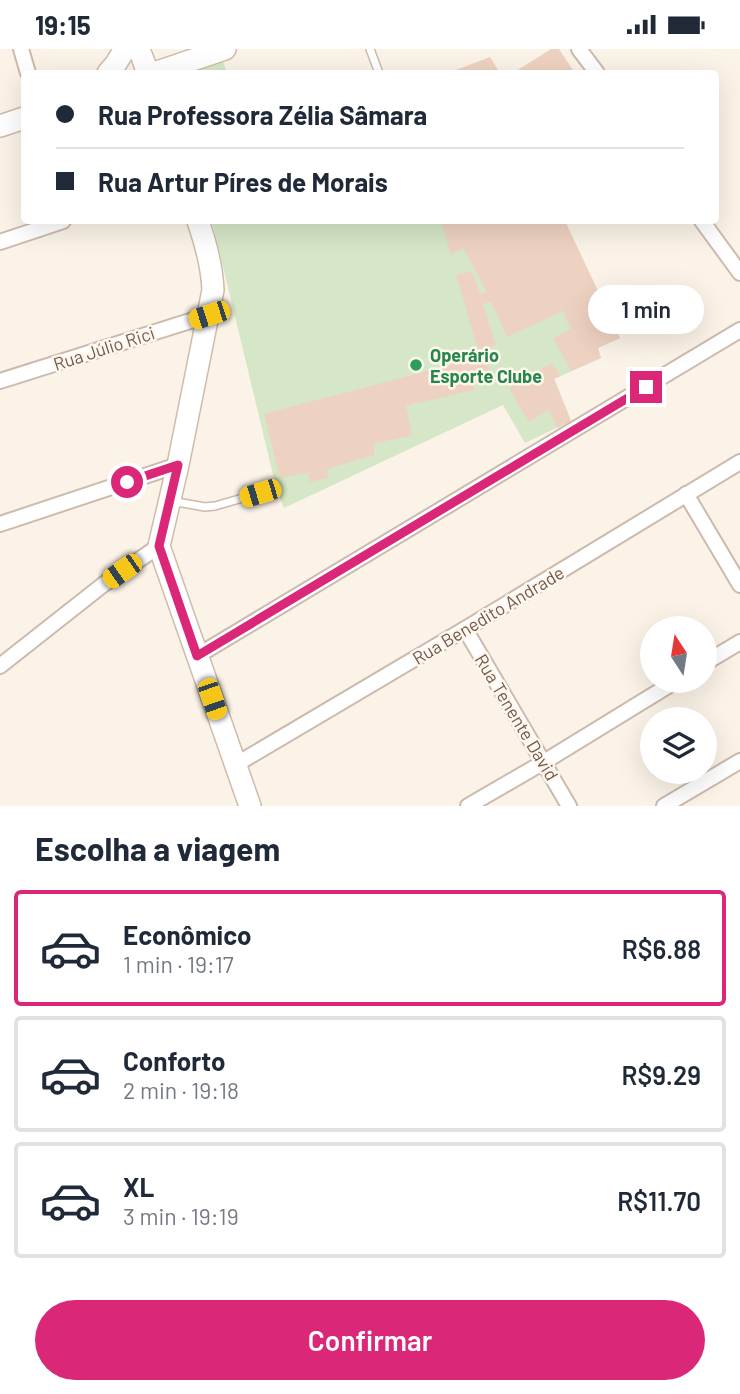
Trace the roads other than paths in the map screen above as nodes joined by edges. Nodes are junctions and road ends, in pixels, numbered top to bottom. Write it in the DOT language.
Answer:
graph roads {
  1 [pos="21,49"];
  2 [pos="125,49"];
  3 [pos="139,49"];
  4 [pos="177,49"];
  5 [pos="370,49"];
  6 [pos="579,49"];
  7 [pos="217,52"];
  8 [pos="27,70"];
  9 [pos="111,70"];
  10 [pos="147,70"];
  11 [pos="163,70"];
  12 [pos="378,70"];
  13 [pos="595,70"];
  14 [pos="21,119"];
  15 [pos="0,126"];
  16 [pos="54,224"];
  17 [pos="199,224"];
  18 [pos="704,224"];
  19 [pos="0,242"];
  20 [pos="740,273"];
  21 [pos="209,315"];
  22 [pos="740,330"];
  23 [pos="0,381"];
  24 [pos="740,462"];
  25 [pos="178,465"];
  26 [pos="260,493"];
  27 [pos="686,494"];
  28 [pos="170,501"];
  29 [pos="0,524"];
  30 [pos="159,546"];
  31 [pos="740,585"];
  32 [pos="465,629"];
  33 [pos="740,642"];
  34 [pos="718,655"];
  35 [pos="197,656"];
  36 [pos="0,666"];
  37 [pos="656,693"];
  38 [pos="740,761"];
  39 [pos="544,762"];
  40 [pos="235,765"];
  41 [pos="250,806"];
  42 [pos="468,806"];
  43 [pos="569,806"];
  44 [pos="664,806"];
  1 -- 8 [label="street"];
  2 -- 9 [label="street"];
  3 -- 10 [label="street"];
  4 -- 7 [label="street"];
  5 -- 12 [label="lane"];
  6 -- 13 [label="street"];
  7 -- 11 [label="street"];
  14 -- 15 [label="street"];
  16 -- 19 [label="street"];
  17 -- 21 [label="street"];
  18 -- 20 [label="street"];
  21 -- 23 [label="street, Rua Júlio Rici"];
  21 -- 25 [label="street"];
  22 -- 35 [label="street"];
  24 -- 27 [label="street, Rua Benedito Andrade"];
  25 -- 28 [label="street"];
  25 -- 29 [label="street"];
  26 -- 28 [label="lane"];
  27 -- 31 [label="street"];
  27 -- 32 [label="street, Rua Benedito Andrade"];
  28 -- 30 [label="street"];
  30 -- 35 [label="street"];
  30 -- 36 [label="street"];
  32 -- 39 [label="street, Rua Tenente David"];
  32 -- 40 [label="street, Rua Benedito Andrade"];
  33 -- 34 [label="street"];
  35 -- 40 [label="street"];
  37 -- 39 [label="street"];
  38 -- 44 [label="street"];
  39 -- 42 [label="street"];
  39 -- 43 [label="street, Rua Tenente David"];
  40 -- 41 [label="street"];
}
